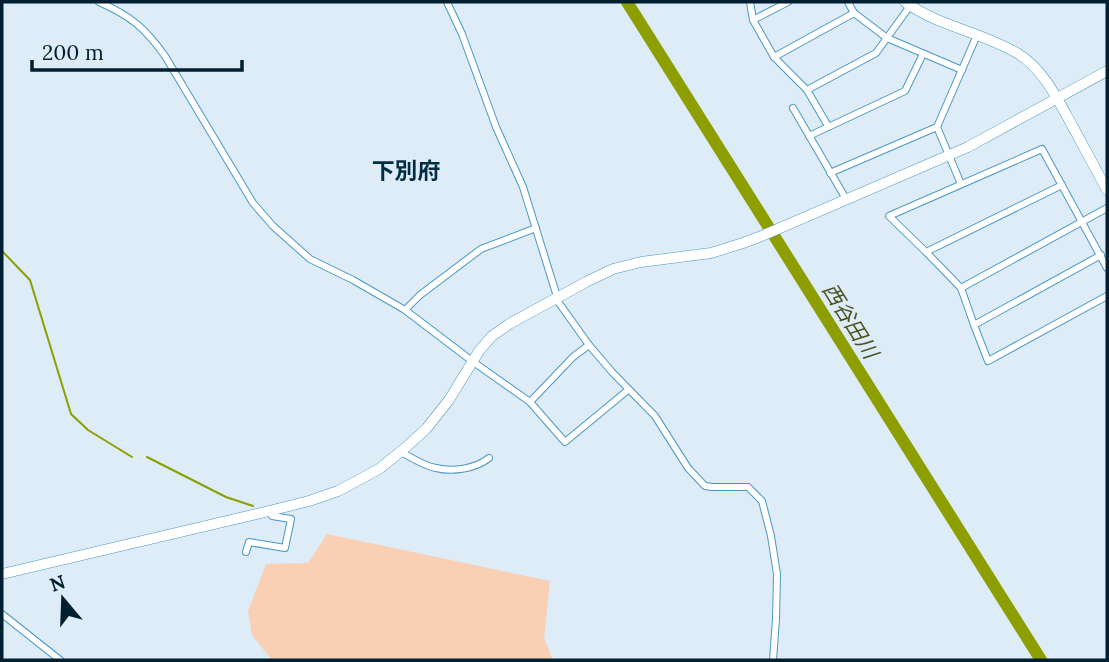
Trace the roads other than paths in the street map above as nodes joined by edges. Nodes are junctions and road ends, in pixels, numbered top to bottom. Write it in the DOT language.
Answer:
graph roads {
  1 [pos="99,2"];
  2 [pos="447,2"];
  3 [pos="750,2"];
  4 [pos="788,2"];
  5 [pos="848,2"];
  6 [pos="907,4"];
  7 [pos="854,13"];
  8 [pos="753,20"];
  9 [pos="977,35"];
  10 [pos="887,38"];
  11 [pos="923,54"];
  12 [pos="774,57"];
  13 [pos="961,69"];
  14 [pos="1107,71"];
  15 [pos="807,90"];
  16 [pos="1057,99"];
  17 [pos="793,108"];
  18 [pos="828,126"];
  19 [pos="937,127"];
  20 [pos="809,136"];
  21 [pos="949,155"];
  22 [pos="830,173"];
  23 [pos="961,184"];
  24 [pos="1062,185"];
  25 [pos="1107,190"];
  26 [pos="846,200"];
  27 [pos="1107,208"];
  28 [pos="1082,222"];
  29 [pos="536,228"];
  30 [pos="926,252"];
  31 [pos="1101,256"];
  32 [pos="1107,268"];
  33 [pos="961,288"];
  34 [pos="1107,296"];
  35 [pos="557,298"];
  36 [pos="405,310"];
  37 [pos="974,325"];
  38 [pos="589,345"];
  39 [pos="472,362"];
  40 [pos="628,390"];
  41 [pos="530,402"];
  42 [pos="401,452"];
  43 [pos="489,458"];
  44 [pos="269,511"];
  45 [pos="246,552"];
  46 [pos="2,574"];
  47 [pos="2,614"];
  48 [pos="60,660"];
  49 [pos="773,660"];
  1 -- 36 [label="street"];
  2 -- 29 [label="street"];
  3 -- 8 [label="street"];
  4 -- 8 [label="street"];
  5 -- 7 [label="street"];
  6 -- 9 [label="street"];
  6 -- 10 [label="street"];
  7 -- 10 [label="street"];
  7 -- 12 [label="street"];
  8 -- 12 [label="street"];
  9 -- 13 [label="street"];
  9 -- 16 [label="street"];
  10 -- 11 [label="street"];
  10 -- 15 [label="street"];
  11 -- 13 [label="street"];
  11 -- 18 [label="street"];
  12 -- 15 [label="street"];
  13 -- 19 [label="street"];
  14 -- 16 [label="street"];
  15 -- 18 [label="street"];
  16 -- 21 [label="street"];
  16 -- 25 [label="street"];
  17 -- 20 [label="street"];
  18 -- 20 [label="street"];
  19 -- 21 [label="street"];
  19 -- 22 [label="street"];
  20 -- 22 [label="street"];
  21 -- 23 [label="street"];
  21 -- 26 [label="street"];
  22 -- 26 [label="street"];
  23 -- 24 [label="street"];
  23 -- 30 [label="street"];
  24 -- 28 [label="street"];
  24 -- 30 [label="street"];
  26 -- 35 [label="street"];
  27 -- 28 [label="street"];
  28 -- 31 [label="street"];
  28 -- 33 [label="street"];
  29 -- 35 [label="street"];
  29 -- 36 [label="street"];
  30 -- 33 [label="street"];
  31 -- 32 [label="street"];
  31 -- 37 [label="street"];
  33 -- 37 [label="street"];
  34 -- 37 [label="street"];
  35 -- 38 [label="street"];
  35 -- 39 [label="street"];
  36 -- 39 [label="street"];
  38 -- 40 [label="street"];
  38 -- 41 [label="street"];
  39 -- 41 [label="street"];
  39 -- 42 [label="street"];
  40 -- 41 [label="street"];
  40 -- 49 [label="street"];
  42 -- 43 [label="street"];
  42 -- 44 [label="street"];
  44 -- 45 [label="street"];
  44 -- 46 [label="street"];
  47 -- 48 [label="street"];
}
